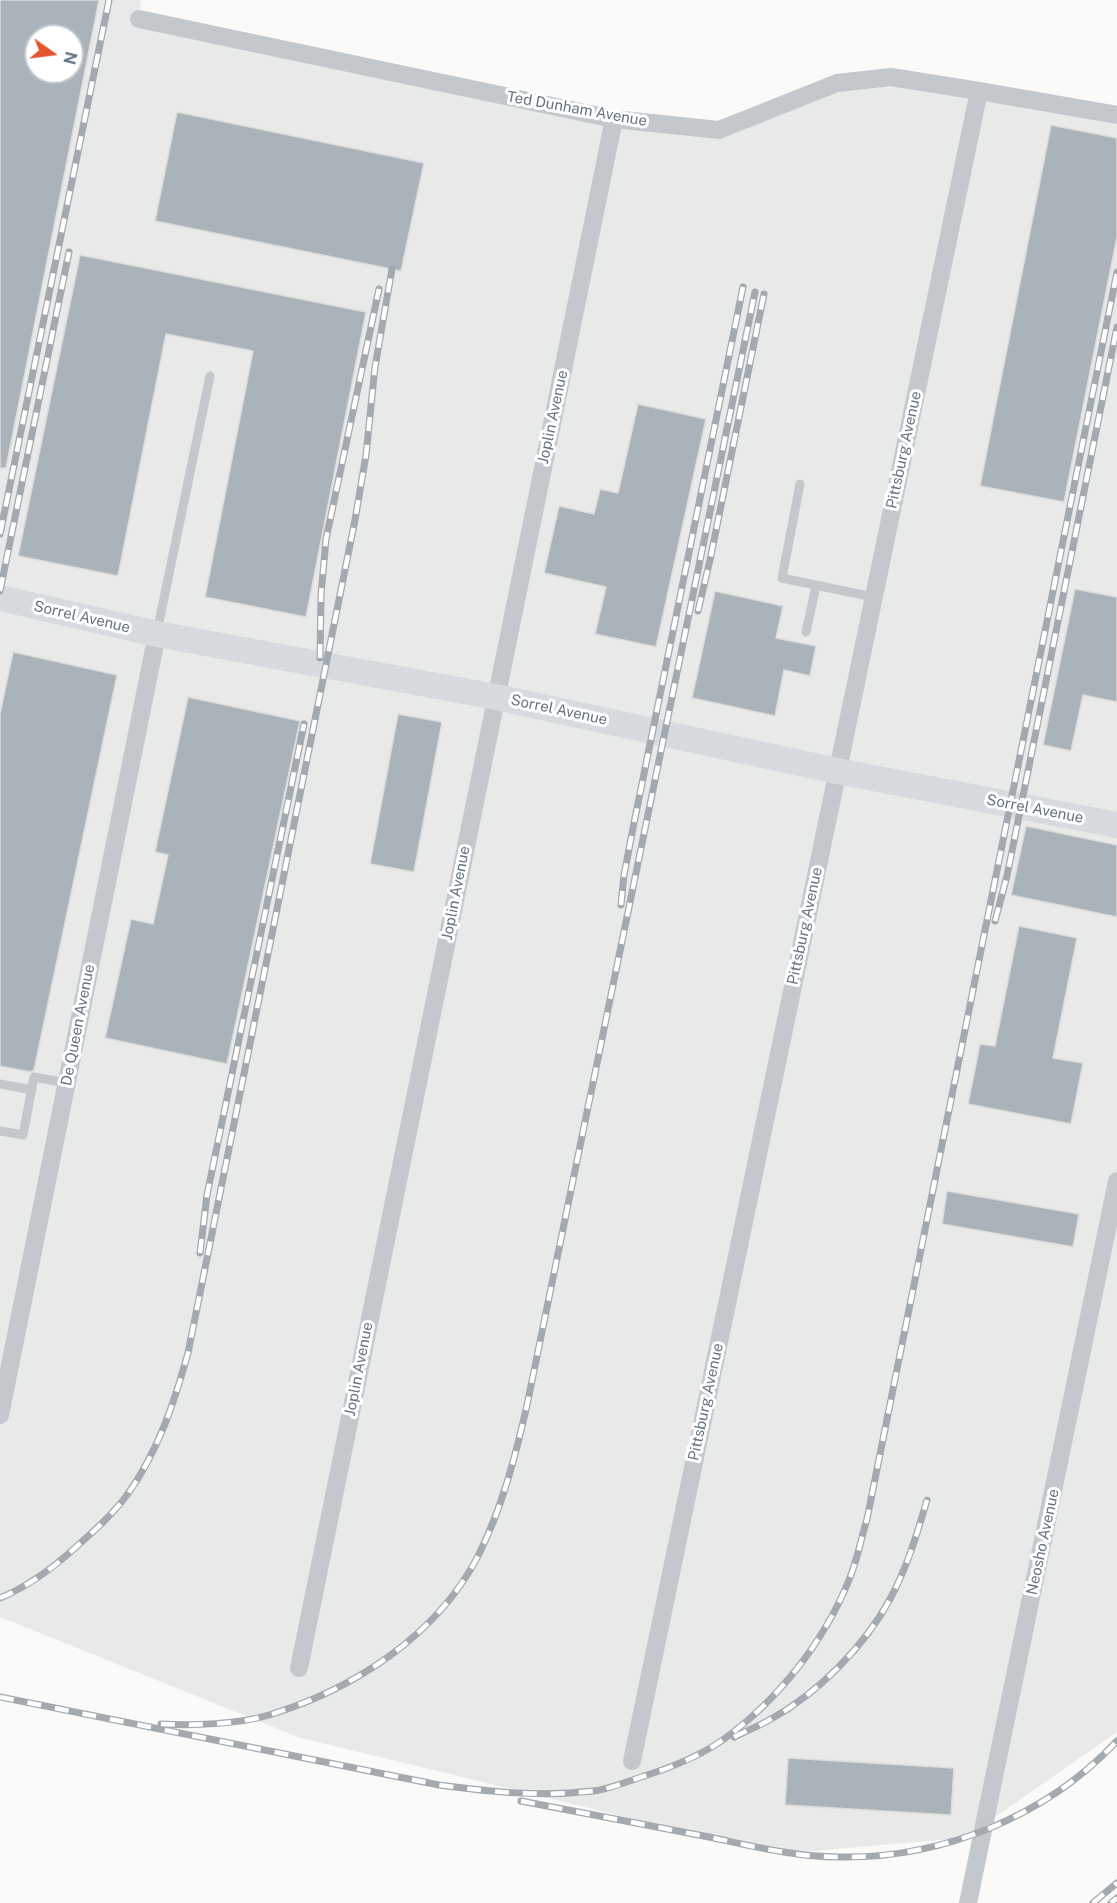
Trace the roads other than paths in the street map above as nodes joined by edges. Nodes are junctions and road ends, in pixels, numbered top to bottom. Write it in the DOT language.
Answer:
graph roads {
  1 [pos="139,19"];
  2 [pos="979,91"];
  3 [pos="1117,115"];
  4 [pos="614,119"];
  5 [pos="210,376"];
  6 [pos="800,484"];
  7 [pos="816,586"];
  8 [pos="873,597"];
  9 [pos="0,598"];
  10 [pos="806,632"];
  11 [pos="157,634"];
  12 [pos="496,697"];
  13 [pos="837,771"];
  14 [pos="1117,825"];
  15 [pos="67,1083"];
  16 [pos="0,1084"];
  17 [pos="32,1090"];
  18 [pos="0,1131"];
  19 [pos="1117,1181"];
  20 [pos="0,1415"];
  21 [pos="299,1668"];
  22 [pos="632,1761"];
  23 [pos="968,1903"];
  1 -- 4 [label="street, Ted Dunham Avenue"];
  2 -- 3 [label="street, Ted Dunham Avenue"];
  2 -- 4 [label="street, Ted Dunham Avenue"];
  2 -- 8 [label="street, Pittsburg Avenue"];
  4 -- 12 [label="street, Joplin Avenue"];
  5 -- 11 [label="lane"];
  6 -- 7 [label="lane"];
  7 -- 8 [label="lane"];
  7 -- 10 [label="lane"];
  8 -- 13 [label="street, Pittsburg Avenue"];
  9 -- 11 [label="street, Sorrel Avenue"];
  11 -- 12 [label="street, Sorrel Avenue"];
  11 -- 15 [label="street, De Queen Avenue"];
  12 -- 13 [label="street, Sorrel Avenue"];
  12 -- 21 [label="street, Joplin Avenue"];
  13 -- 14 [label="street, Sorrel Avenue"];
  13 -- 22 [label="street, Pittsburg Avenue"];
  15 -- 17 [label="lane"];
  15 -- 20 [label="street, De Queen Avenue"];
  16 -- 17 [label="lane"];
  17 -- 18 [label="lane"];
  19 -- 23 [label="street, Neosho Avenue"];
}
